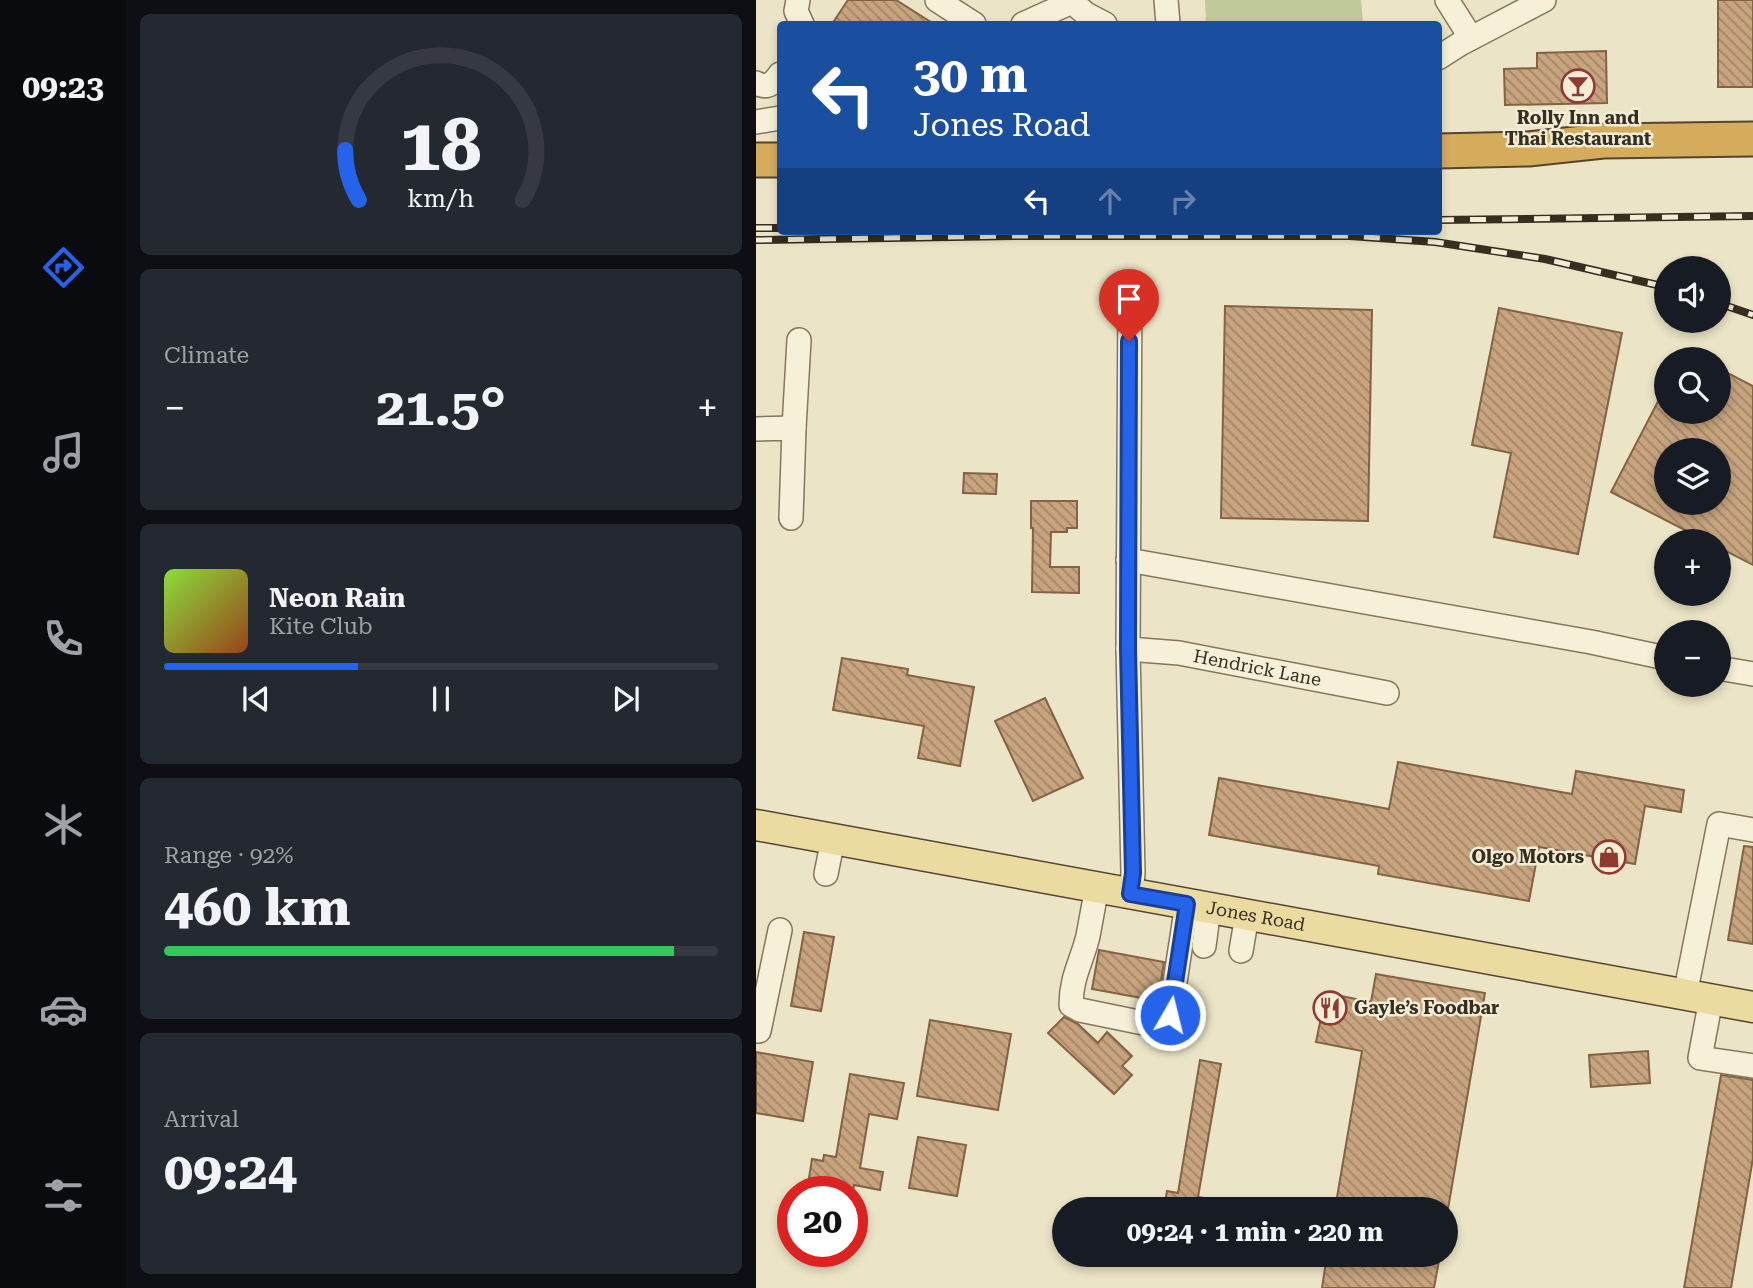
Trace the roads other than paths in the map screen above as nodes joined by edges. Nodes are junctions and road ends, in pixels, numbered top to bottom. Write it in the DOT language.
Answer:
graph roads {
  1 [pos="798,0"];
  2 [pos="937,0"];
  3 [pos="1166,0"];
  4 [pos="1447,0"];
  5 [pos="1544,0"];
  6 [pos="801,21"];
  7 [pos="969,21"];
  8 [pos="1030,21"];
  9 [pos="1099,21"];
  10 [pos="1168,21"];
  11 [pos="1471,38"];
  12 [pos="1442,56"];
  13 [pos="777,77"];
  14 [pos="756,83"];
  15 [pos="777,118"];
  16 [pos="756,122"];
  17 [pos="1753,139"];
  18 [pos="1528,149"];
  19 [pos="1442,151"];
  20 [pos="1753,158"];
  21 [pos="756,160"];
  22 [pos="777,160"];
  23 [pos="1130,287"];
  24 [pos="799,340"];
  25 [pos="794,428"];
  26 [pos="756,429"];
  27 [pos="790,519"];
  28 [pos="1128,560"];
  29 [pos="1128,649"];
  30 [pos="1654,655"];
  31 [pos="1731,670"];
  32 [pos="1753,674"];
  33 [pos="1387,693"];
  34 [pos="756,825"];
  35 [pos="1753,830"];
  36 [pos="833,839"];
  37 [pos="826,874"];
  38 [pos="1097,887"];
  39 [pos="1130,894"];
  40 [pos="1198,906"];
  41 [pos="1247,915"];
  42 [pos="780,930"];
  43 [pos="1203,946"];
  44 [pos="1241,951"];
  45 [pos="1698,997"];
  46 [pos="1753,1007"];
  47 [pos="756,1031"];
  48 [pos="1753,1066"];
  1 -- 6 [label="street"];
  2 -- 7 [label="street"];
  3 -- 10 [label="street"];
  4 -- 11 [label="street"];
  5 -- 11 [label="street"];
  8 -- 9 [label="street"];
  11 -- 12 [label="street"];
  13 -- 14 [label="street"];
  15 -- 16 [label="street"];
  17 -- 18 [label="highway"];
  18 -- 19 [label="highway"];
  18 -- 20 [label="highway"];
  21 -- 22 [label="highway"];
  23 -- 28 [label="street"];
  24 -- 25 [label="street"];
  25 -- 26 [label="street"];
  25 -- 27 [label="street"];
  28 -- 29 [label="street"];
  28 -- 30 [label="street"];
  29 -- 33 [label="street, Hendrick Lane"];
  29 -- 39 [label="street"];
  31 -- 32 [label="street"];
  34 -- 36 [label="main road, Jones Road"];
  35 -- 45 [label="street"];
  36 -- 37 [label="street"];
  36 -- 38 [label="main road, Jones Road"];
  38 -- 39 [label="main road, Jones Road"];
  38 -- 40 [label="street"];
  39 -- 40 [label="main road, Jones Road"];
  40 -- 41 [label="main road, Jones Road"];
  40 -- 43 [label="street"];
  41 -- 44 [label="street"];
  41 -- 45 [label="main road, Jones Road"];
  42 -- 47 [label="street"];
  45 -- 46 [label="main road, Jones Road"];
  45 -- 48 [label="street"];
}
